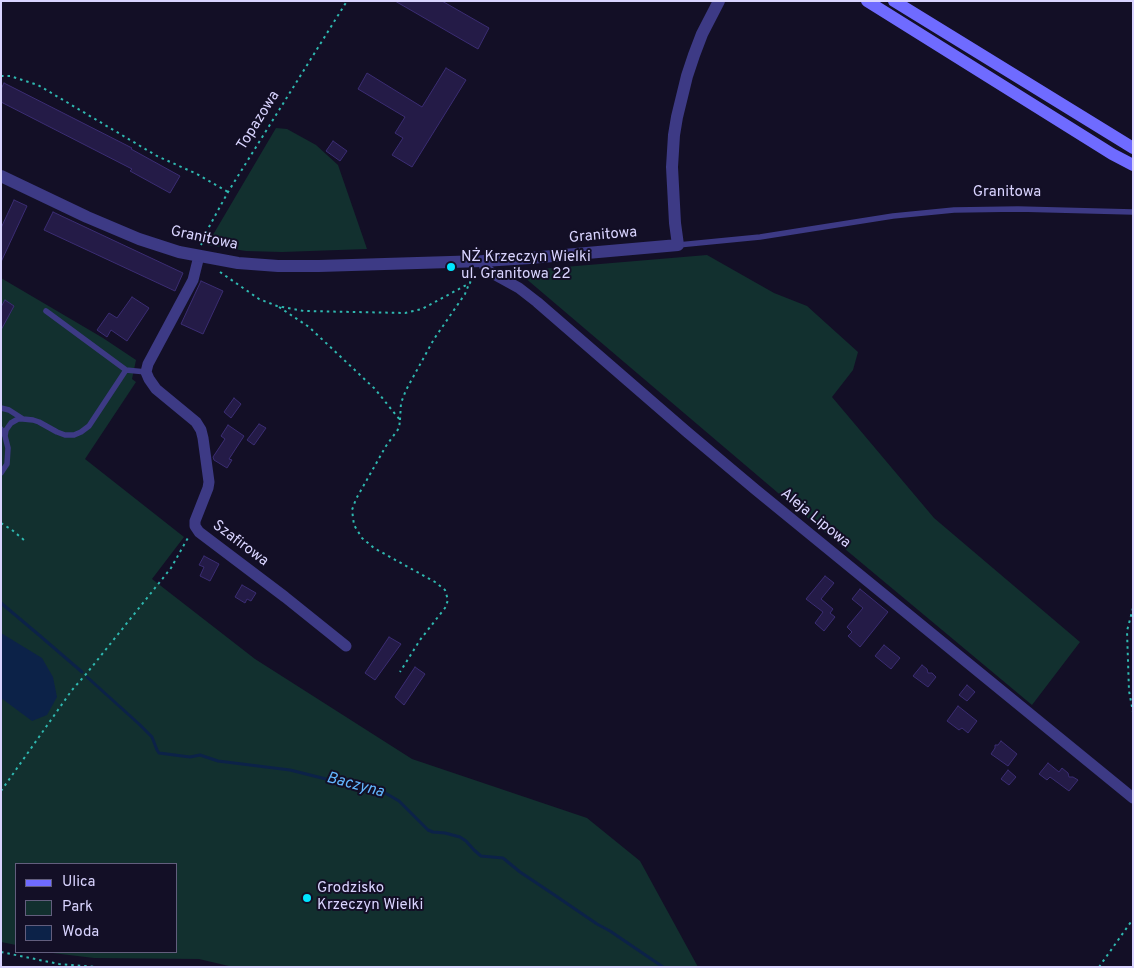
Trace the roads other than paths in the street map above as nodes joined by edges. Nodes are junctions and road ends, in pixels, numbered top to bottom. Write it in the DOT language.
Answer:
graph roads {
  1 [pos="719,1"];
  2 [pos="867,1"];
  3 [pos="894,1"];
  4 [pos="1133,148"];
  5 [pos="1133,166"];
  6 [pos="1,176"];
  7 [pos="1133,212"];
  8 [pos="678,245"];
  9 [pos="199,256"];
  10 [pos="480,261"];
  11 [pos="46,311"];
  12 [pos="126,370"];
  13 [pos="146,372"];
  14 [pos="1,408"];
  15 [pos="23,419"];
  16 [pos="1,429"];
  17 [pos="5,436"];
  18 [pos="1,474"];
  19 [pos="346,646"];
  20 [pos="1133,798"];
  1 -- 8 [label="street"];
  2 -- 5 [label="main road"];
  3 -- 4 [label="main road"];
  6 -- 9 [label="street, Granitowa"];
  7 -- 8 [label="lane, Granitowa"];
  8 -- 10 [label="street, Granitowa"];
  9 -- 10 [label="street, Granitowa"];
  9 -- 13 [label="street"];
  10 -- 20 [label="street, Aleja Lipowa"];
  11 -- 12 [label="lane"];
  12 -- 13 [label="lane"];
  12 -- 15 [label="lane"];
  13 -- 19 [label="street, Szafirowa"];
  14 -- 15 [label="lane"];
  15 -- 17 [label="lane"];
  16 -- 17 [label="lane"];
  17 -- 18 [label="lane"];
}
